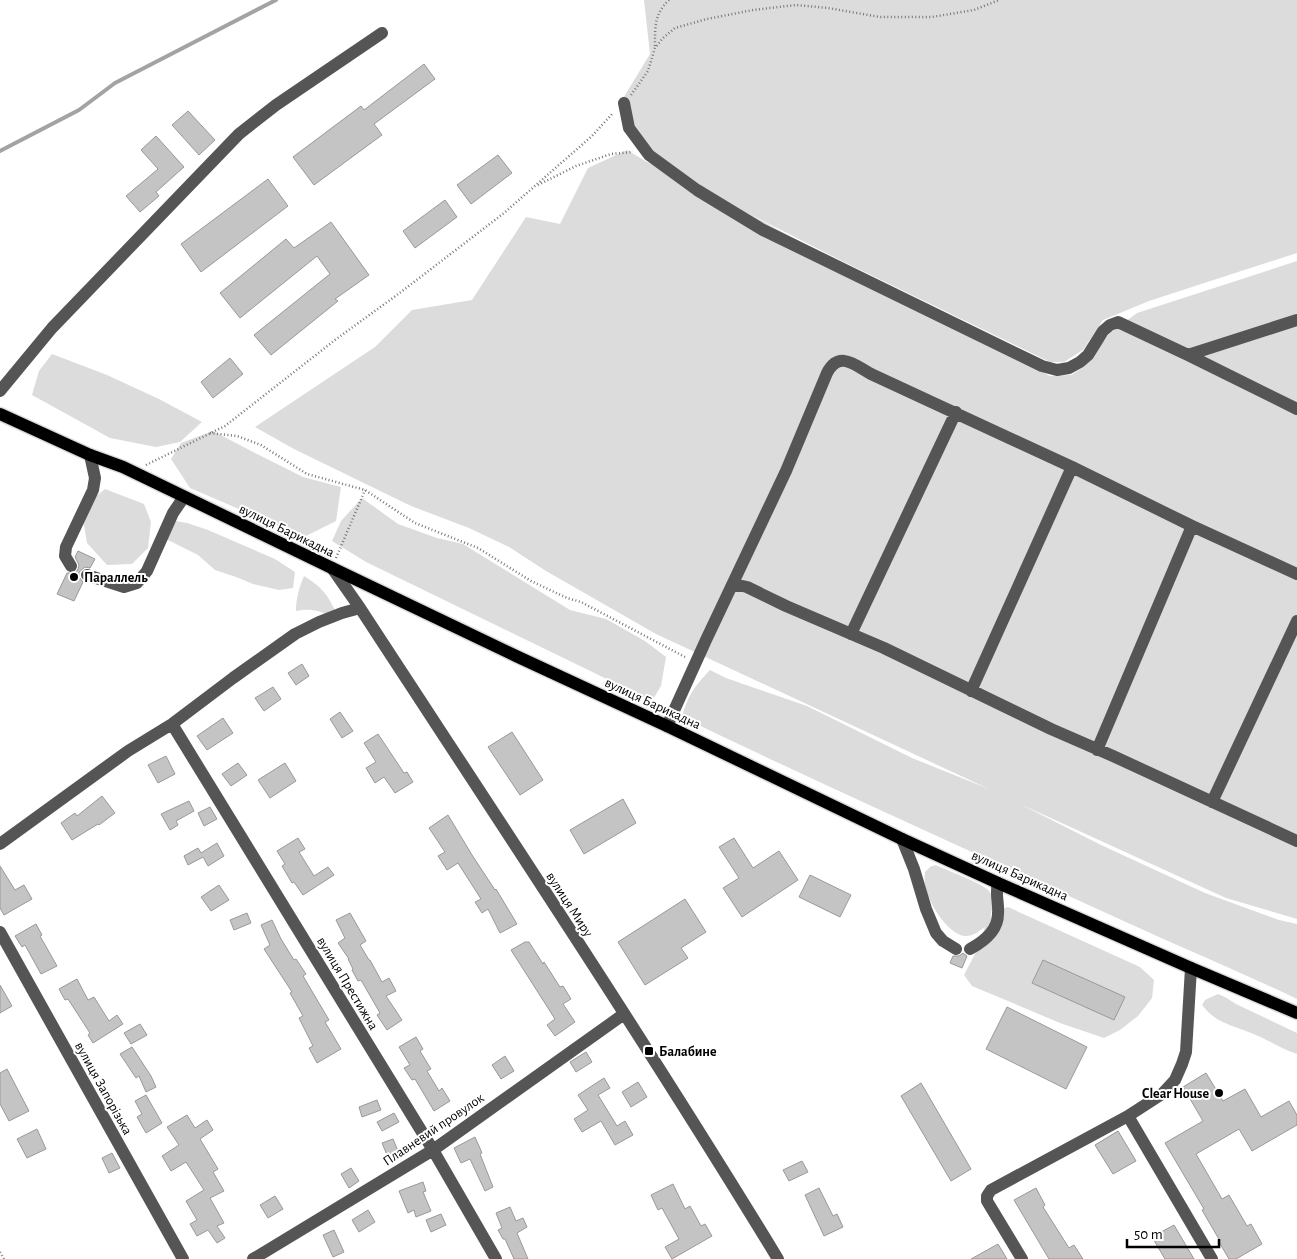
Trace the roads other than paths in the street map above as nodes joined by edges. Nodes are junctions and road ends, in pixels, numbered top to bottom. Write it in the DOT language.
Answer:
graph roads {
  1 [pos="382,33"];
  2 [pos="624,103"];
  3 [pos="1297,320"];
  4 [pos="1188,354"];
  5 [pos="0,391"];
  6 [pos="1297,409"];
  7 [pos="956,412"];
  8 [pos="0,414"];
  9 [pos="90,455"];
  10 [pos="1072,467"];
  11 [pos="184,497"];
  12 [pos="1192,526"];
  13 [pos="71,566"];
  14 [pos="332,568"];
  15 [pos="1297,574"];
  16 [pos="87,575"];
  17 [pos="731,588"];
  18 [pos="360,608"];
  19 [pos="1297,621"];
  20 [pos="851,634"];
  21 [pos="972,691"];
  22 [pos="172,724"];
  23 [pos="666,726"];
  24 [pos="1097,750"];
  25 [pos="1212,802"];
  26 [pos="902,839"];
  27 [pos="1297,840"];
  28 [pos="0,844"];
  29 [pos="998,883"];
  30 [pos="0,932"];
  31 [pos="956,949"];
  32 [pos="970,949"];
  33 [pos="1191,968"];
  34 [pos="1297,1013"];
  35 [pos="624,1014"];
  36 [pos="1128,1116"];
  37 [pos="433,1150"];
  38 [pos="182,1259"];
  39 [pos="253,1259"];
  40 [pos="496,1259"];
  41 [pos="778,1259"];
  42 [pos="1022,1259"];
  43 [pos="1212,1259"];
  1 -- 5 [label="street"];
  2 -- 4 [label="street"];
  3 -- 4 [label="street"];
  4 -- 6 [label="street"];
  7 -- 10 [label="street"];
  7 -- 17 [label="street"];
  7 -- 20 [label="street"];
  8 -- 9 [label="main road, вулиця Барикадна"];
  9 -- 11 [label="main road, вулиця Барикадна"];
  9 -- 13 [label="street"];
  10 -- 12 [label="street"];
  10 -- 21 [label="street"];
  11 -- 14 [label="main road, вулиця Барикадна"];
  11 -- 16 [label="street"];
  12 -- 15 [label="street"];
  12 -- 24 [label="street"];
  14 -- 18 [label="street, вулиця Миру"];
  14 -- 23 [label="main road, вулиця Барикадна"];
  17 -- 20 [label="street"];
  17 -- 23 [label="street"];
  18 -- 22 [label="street"];
  18 -- 35 [label="street, вулиця Миру"];
  19 -- 25 [label="street"];
  20 -- 21 [label="street"];
  21 -- 24 [label="street"];
  22 -- 28 [label="street"];
  22 -- 37 [label="street, вулиця Престижна"];
  23 -- 26 [label="main road, вулиця Барикадна"];
  24 -- 25 [label="street"];
  25 -- 27 [label="street"];
  26 -- 29 [label="main road, вулиця Барикадна"];
  26 -- 31 [label="street"];
  29 -- 32 [label="street"];
  29 -- 33 [label="main road, вулиця Барикадна"];
  30 -- 38 [label="street, вулиця Запорізька"];
  33 -- 34 [label="main road, вулиця Барикадна"];
  33 -- 36 [label="street"];
  35 -- 37 [label="street, Плавневий провулок"];
  35 -- 41 [label="street, вулиця Миру"];
  36 -- 42 [label="street"];
  36 -- 43 [label="street"];
  37 -- 39 [label="street, Плавневий провулок"];
  37 -- 40 [label="street, вулиця Престижна"];
}
